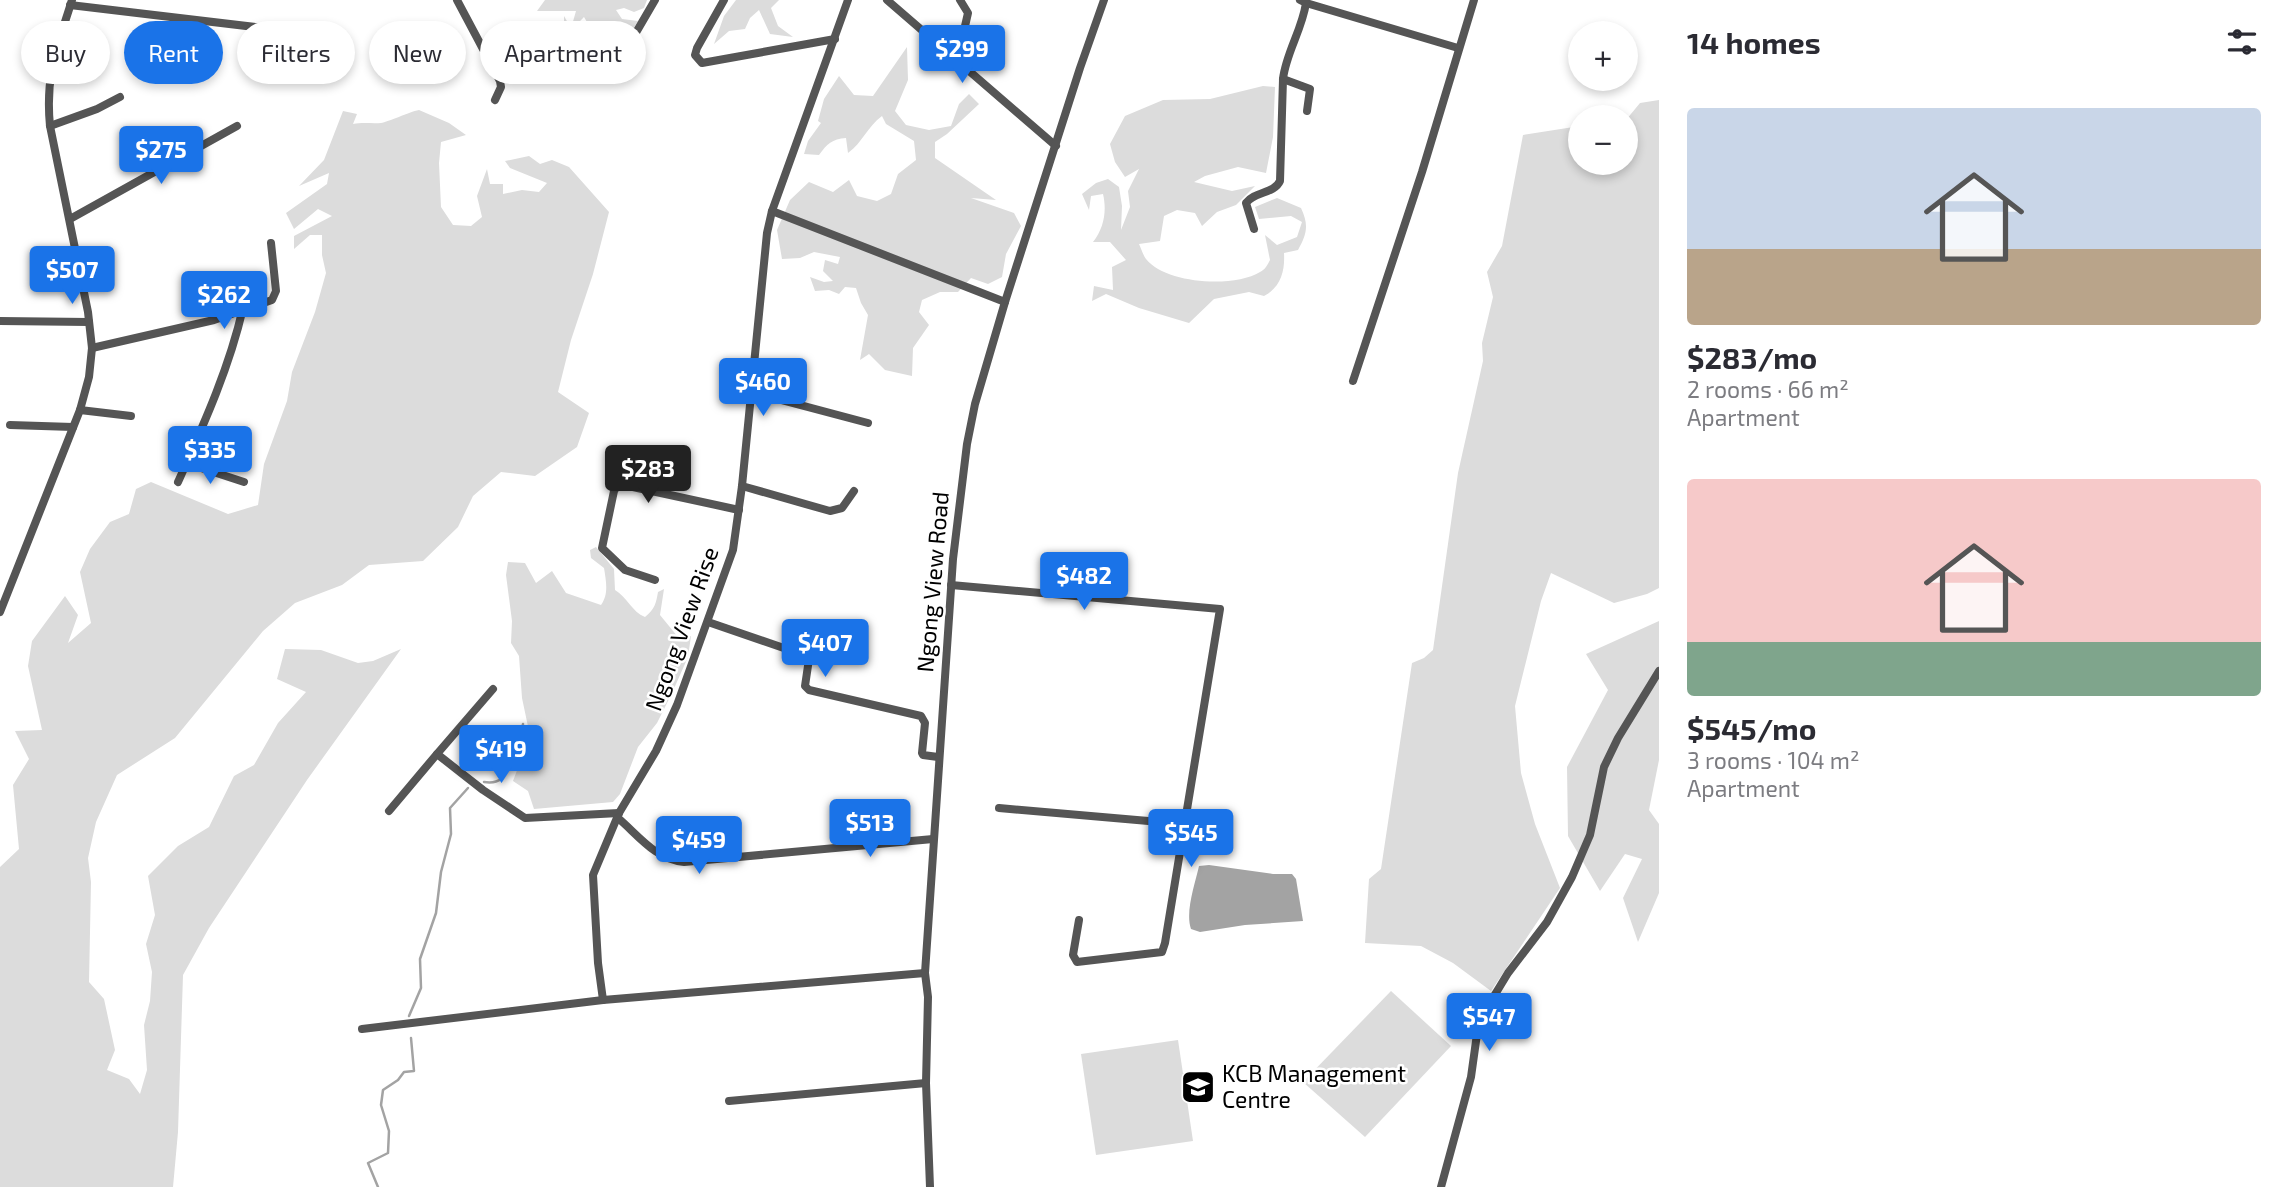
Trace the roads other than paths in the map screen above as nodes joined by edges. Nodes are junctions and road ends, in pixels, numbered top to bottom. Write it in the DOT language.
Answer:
graph roads {
  1 [pos="457,0"];
  2 [pos="655,0"];
  3 [pos="724,0"];
  4 [pos="848,0"];
  5 [pos="887,0"];
  6 [pos="960,0"];
  7 [pos="1104,0"];
  8 [pos="1474,0"];
  9 [pos="1303,2"];
  10 [pos="71,3"];
  11 [pos="643,21"];
  12 [pos="237,24"];
  13 [pos="835,39"];
  14 [pos="1458,48"];
  15 [pos="957,61"];
  16 [pos="1283,79"];
  17 [pos="120,97"];
  18 [pos="495,100"];
  19 [pos="1307,111"];
  20 [pos="50,126"];
  21 [pos="237,126"];
  22 [pos="1056,146"];
  23 [pos="772,211"];
  24 [pos="70,219"];
  25 [pos="1254,229"];
  26 [pos="271,243"];
  27 [pos="1006,302"];
  28 [pos="243,308"];
  29 [pos="0,321"];
  30 [pos="89,322"];
  31 [pos="92,348"];
  32 [pos="1353,381"];
  33 [pos="751,391"];
  34 [pos="80,410"];
  35 [pos="131,416"];
  36 [pos="868,423"];
  37 [pos="10,425"];
  38 [pos="73,427"];
  39 [pos="187,463"];
  40 [pos="178,482"];
  41 [pos="244,482"];
  42 [pos="742,486"];
  43 [pos="854,491"];
  44 [pos="738,510"];
  45 [pos="655,580"];
  46 [pos="951,585"];
  47 [pos="0,612"];
  48 [pos="708,622"];
  49 [pos="1659,671"];
  50 [pos="493,689"];
  51 [pos="436,754"];
  52 [pos="938,757"];
  53 [pos="999,808"];
  54 [pos="389,811"];
  55 [pos="618,816"];
  56 [pos="1183,824"];
  57 [pos="933,839"];
  58 [pos="1079,920"];
  59 [pos="925,974"];
  60 [pos="603,1000"];
  61 [pos="362,1029"];
  62 [pos="926,1083"];
  63 [pos="729,1101"];
  64 [pos="930,1187"];
  65 [pos="1441,1187"];
  1 -- 18 [label="street"];
  2 -- 11 [label="street"];
  3 -- 13 [label="street"];
  4 -- 13 [label="street, Ngong View Rise"];
  5 -- 15 [label="street"];
  6 -- 15 [label="street"];
  7 -- 22 [label="street, Ngong View Road"];
  8 -- 14 [label="street"];
  9 -- 14 [label="street"];
  9 -- 16 [label="street"];
  10 -- 12 [label="street"];
  10 -- 20 [label="street"];
  13 -- 23 [label="street, Ngong View Rise"];
  14 -- 32 [label="street"];
  15 -- 22 [label="street"];
  16 -- 19 [label="street"];
  16 -- 25 [label="street"];
  17 -- 20 [label="street"];
  20 -- 24 [label="street"];
  21 -- 24 [label="street"];
  22 -- 27 [label="street, Ngong View Road"];
  23 -- 27 [label="street"];
  23 -- 33 [label="street, Ngong View Rise"];
  24 -- 30 [label="street"];
  26 -- 28 [label="street"];
  27 -- 46 [label="street, Ngong View Road"];
  28 -- 31 [label="street"];
  28 -- 39 [label="street"];
  29 -- 30 [label="street"];
  30 -- 31 [label="street"];
  31 -- 34 [label="street"];
  33 -- 36 [label="street"];
  33 -- 42 [label="street, Ngong View Rise"];
  34 -- 35 [label="street"];
  34 -- 38 [label="street"];
  37 -- 38 [label="street"];
  38 -- 47 [label="street"];
  39 -- 40 [label="street"];
  39 -- 41 [label="street"];
  42 -- 43 [label="street"];
  42 -- 44 [label="street, Ngong View Rise"];
  44 -- 45 [label="street"];
  44 -- 48 [label="street, Ngong View Rise"];
  46 -- 52 [label="street, Ngong View Road"];
  46 -- 56 [label="street"];
  48 -- 52 [label="street"];
  48 -- 55 [label="street, Ngong View Rise"];
  49 -- 65 [label="street"];
  50 -- 51 [label="street"];
  51 -- 54 [label="street"];
  51 -- 55 [label="street"];
  52 -- 57 [label="street, Ngong View Road"];
  53 -- 56 [label="street"];
  55 -- 57 [label="street"];
  55 -- 60 [label="street, Ngong View Rise"];
  56 -- 58 [label="street"];
  57 -- 59 [label="street, Ngong View Road"];
  59 -- 60 [label="street"];
  59 -- 62 [label="street, Ngong View Road"];
  60 -- 61 [label="street"];
  62 -- 63 [label="street"];
  62 -- 64 [label="street, Ngong View Road"];
}
